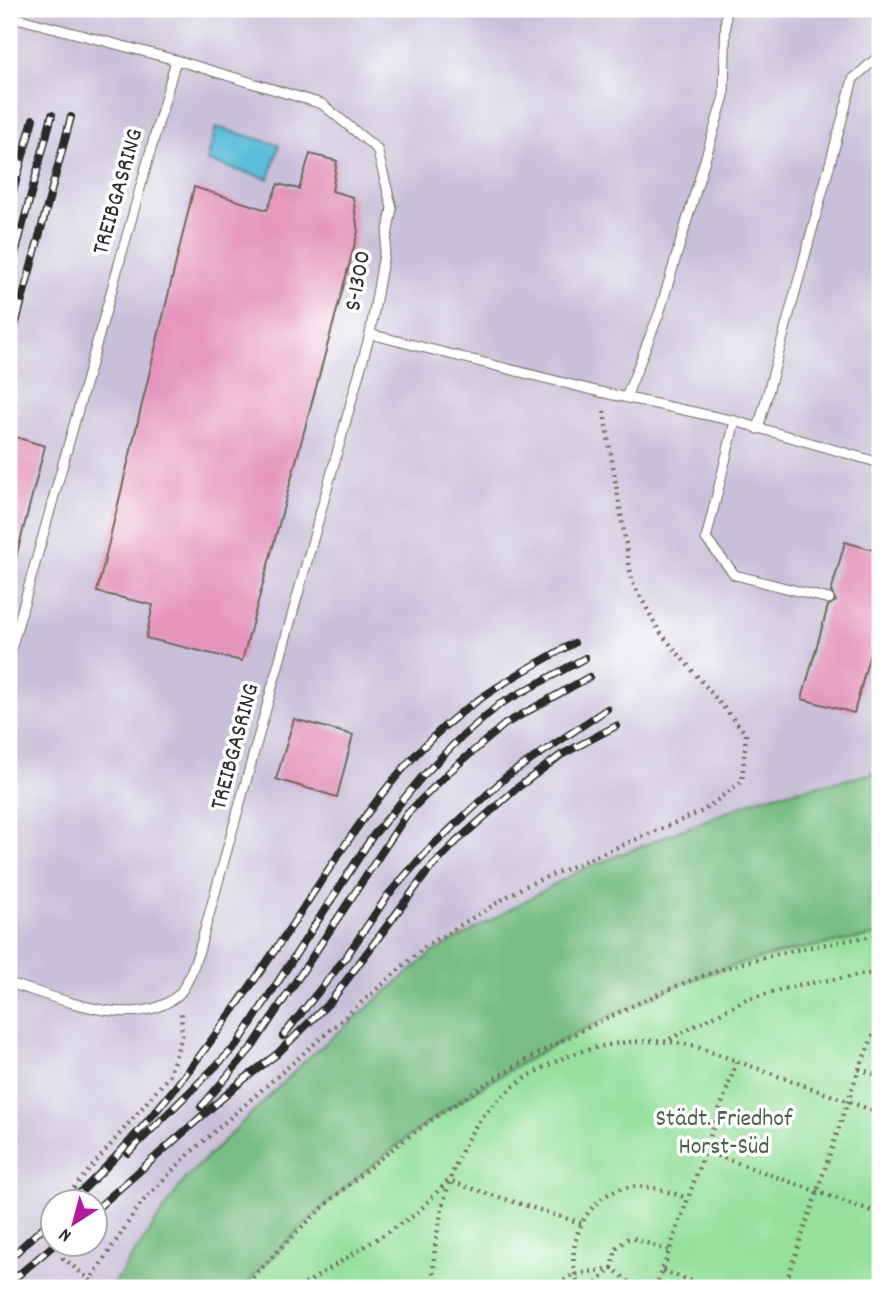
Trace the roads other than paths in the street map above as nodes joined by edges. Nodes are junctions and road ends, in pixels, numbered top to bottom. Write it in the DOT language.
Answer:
graph roads {
  1 [pos="726,9"];
  2 [pos="9,16"];
  3 [pos="880,55"];
  4 [pos="176,60"];
  5 [pos="370,334"];
  6 [pos="627,395"];
  7 [pos="735,421"];
  8 [pos="758,429"];
  9 [pos="880,463"];
  10 [pos="829,599"];
  11 [pos="9,657"];
  12 [pos="9,984"];
  1 -- 6 [label="lane"];
  2 -- 4 [label="lane, S-1300"];
  3 -- 8 [label="lane"];
  4 -- 5 [label="lane, S-1300"];
  4 -- 11 [label="lane, TREIBGASRING"];
  5 -- 6 [label="lane, S-1300"];
  5 -- 12 [label="lane, TREIBGASRING"];
  6 -- 7 [label="lane, S-1300"];
  7 -- 8 [label="lane, S-1300"];
  7 -- 10 [label="lane"];
  8 -- 9 [label="lane, S-1300"];
}
